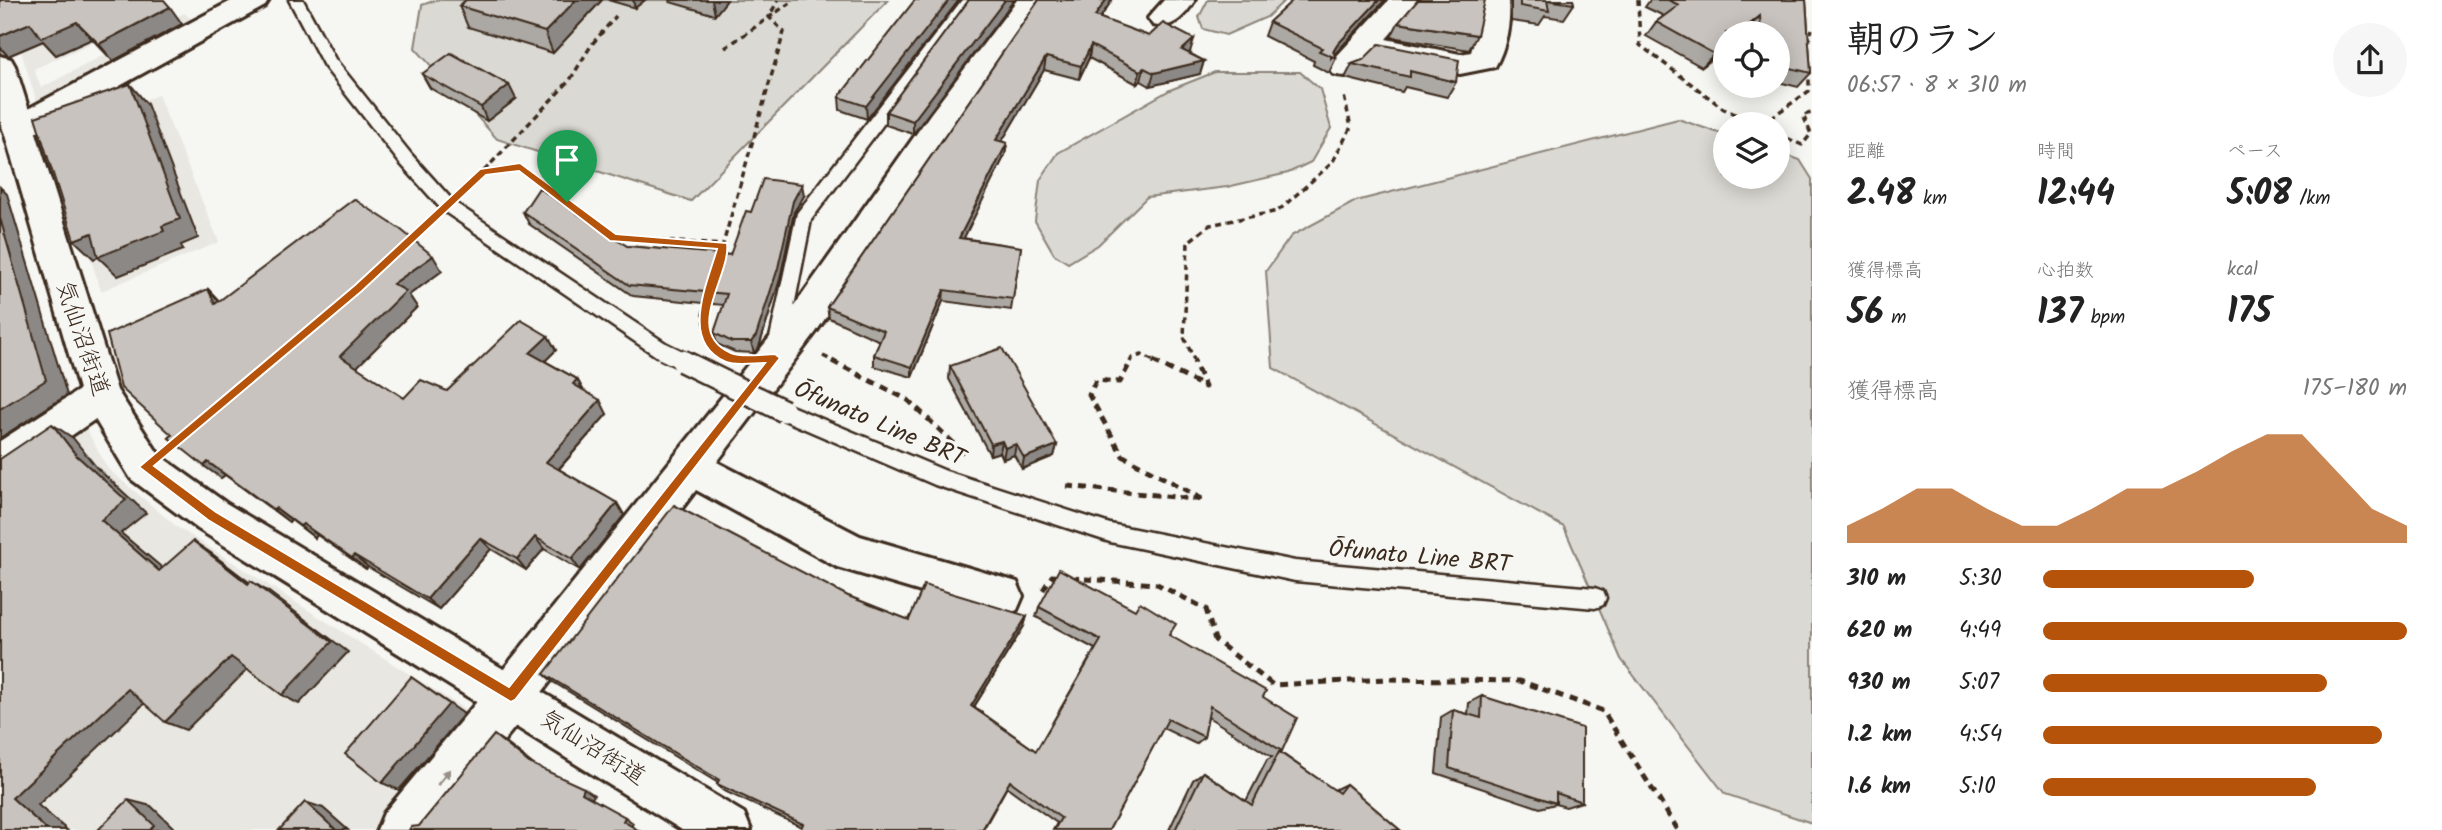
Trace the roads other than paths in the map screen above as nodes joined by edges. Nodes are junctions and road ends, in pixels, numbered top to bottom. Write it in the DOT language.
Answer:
graph roads {
  1 [pos="255,0"];
  2 [pos="296,0"];
  3 [pos="970,0"];
  4 [pos="1032,0"];
  5 [pos="1405,0"];
  6 [pos="1495,0"];
  7 [pos="1364,45"];
  8 [pos="0,66"];
  9 [pos="1344,67"];
  10 [pos="11,126"];
  11 [pos="782,349"];
  12 [pos="100,396"];
  13 [pos="0,463"];
  14 [pos="690,467"];
  15 [pos="1002,596"];
  16 [pos="1595,598"];
  17 [pos="511,696"];
  18 [pos="401,830"];
  19 [pos="727,830"];
  1 -- 10 [label="street"];
  2 -- 16 [label="lane, Ōfunato Line BRT, bridge"];
  3 -- 11 [label="lane"];
  4 -- 11 [label="street"];
  5 -- 7 [label="street"];
  6 -- 7 [label="street"];
  7 -- 9 [label="street"];
  8 -- 10 [label="street, 気仙沼街道"];
  10 -- 12 [label="street, 気仙沼街道"];
  11 -- 14 [label="street"];
  12 -- 13 [label="street"];
  12 -- 17 [label="street, 気仙沼街道"];
  14 -- 15 [label="street"];
  14 -- 17 [label="street"];
  18 -- 17 [label="street, one-way"];
  17 -- 19 [label="street, 気仙沼街道"];
}
